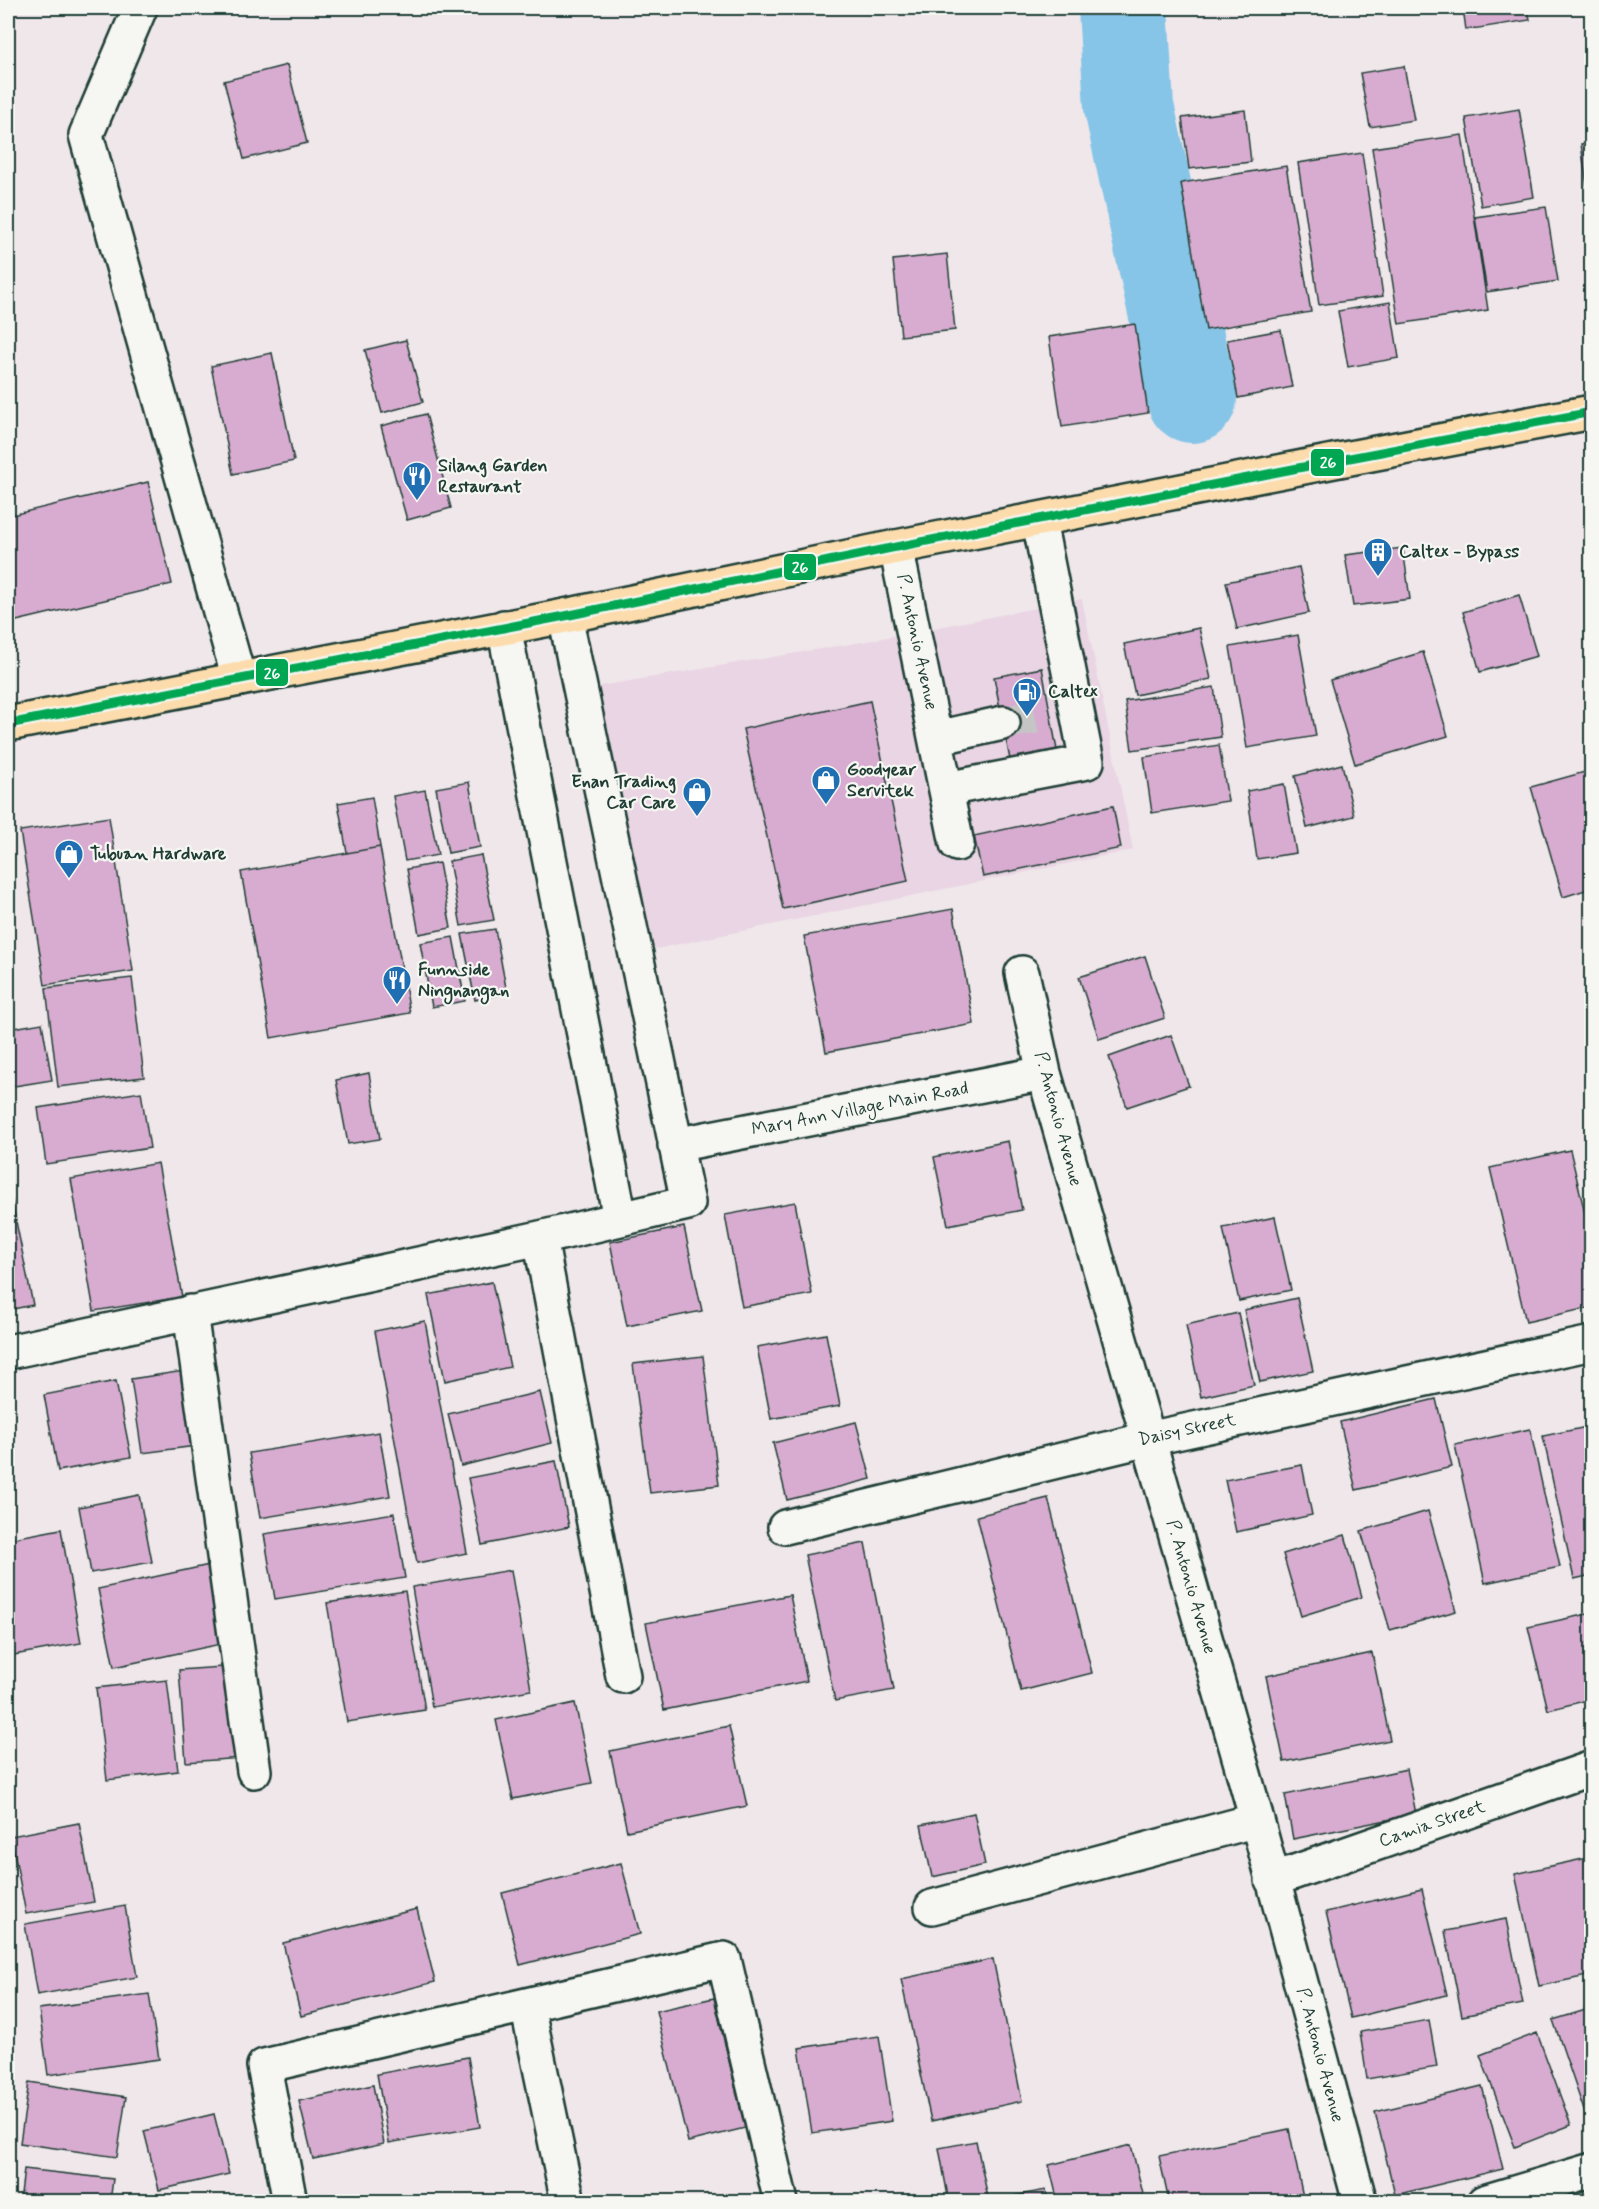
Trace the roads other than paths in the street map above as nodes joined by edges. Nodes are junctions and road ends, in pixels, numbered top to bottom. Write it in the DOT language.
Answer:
graph roads {
  1 [pos="140,8"];
  2 [pos="1592,412"];
  3 [pos="1039,520"];
  4 [pos="896,547"];
  5 [pos="565,616"];
  6 [pos="504,627"];
  7 [pos="239,679"];
  8 [pos="1003,723"];
  9 [pos="8,724"];
  10 [pos="937,738"];
  11 [pos="946,789"];
  12 [pos="957,844"];
  13 [pos="1022,973"];
  14 [pos="1044,1073"];
  15 [pos="675,1145"];
  16 [pos="620,1218"];
  17 [pos="540,1238"];
  18 [pos="190,1312"];
  19 [pos="1592,1343"];
  20 [pos="8,1352"];
  21 [pos="1148,1439"];
  22 [pos="785,1527"];
  23 [pos="623,1676"];
  24 [pos="1592,1768"];
  25 [pos="254,1771"];
  26 [pos="1257,1820"];
  27 [pos="1272,1880"];
  28 [pos="932,1907"];
  29 [pos="527,2005"];
  30 [pos="1592,2170"];
  31 [pos="290,2202"];
  32 [pos="568,2202"];
  33 [pos="781,2202"];
  34 [pos="1360,2202"];
  35 [pos="1484,2202"];
  1 -- 7 [label="street"];
  2 -- 3 [label="main road"];
  3 -- 4 [label="main road"];
  3 -- 11 [label="street"];
  4 -- 5 [label="main road"];
  4 -- 10 [label="street, P. Antonio Avenue"];
  5 -- 6 [label="main road"];
  5 -- 15 [label="street"];
  6 -- 7 [label="main road"];
  6 -- 16 [label="street"];
  7 -- 9 [label="main road"];
  8 -- 10 [label="street"];
  10 -- 11 [label="street, P. Antonio Avenue"];
  11 -- 12 [label="street, P. Antonio Avenue"];
  13 -- 14 [label="street, P. Antonio Avenue"];
  14 -- 15 [label="street, Mary Ann Village Main Road"];
  14 -- 21 [label="street, P. Antonio Avenue"];
  15 -- 16 [label="street"];
  16 -- 17 [label="street"];
  17 -- 18 [label="street"];
  17 -- 23 [label="street"];
  18 -- 20 [label="street"];
  18 -- 25 [label="street"];
  19 -- 21 [label="street, Daisy Street"];
  21 -- 22 [label="street, Daisy Street"];
  21 -- 26 [label="street, P. Antonio Avenue"];
  24 -- 27 [label="street, Camia Street"];
  26 -- 27 [label="street, P. Antonio Avenue"];
  26 -- 28 [label="street"];
  27 -- 34 [label="street, P. Antonio Avenue"];
  29 -- 31 [label="street"];
  29 -- 32 [label="street"];
  29 -- 33 [label="street"];
  30 -- 35 [label="street"];
}
